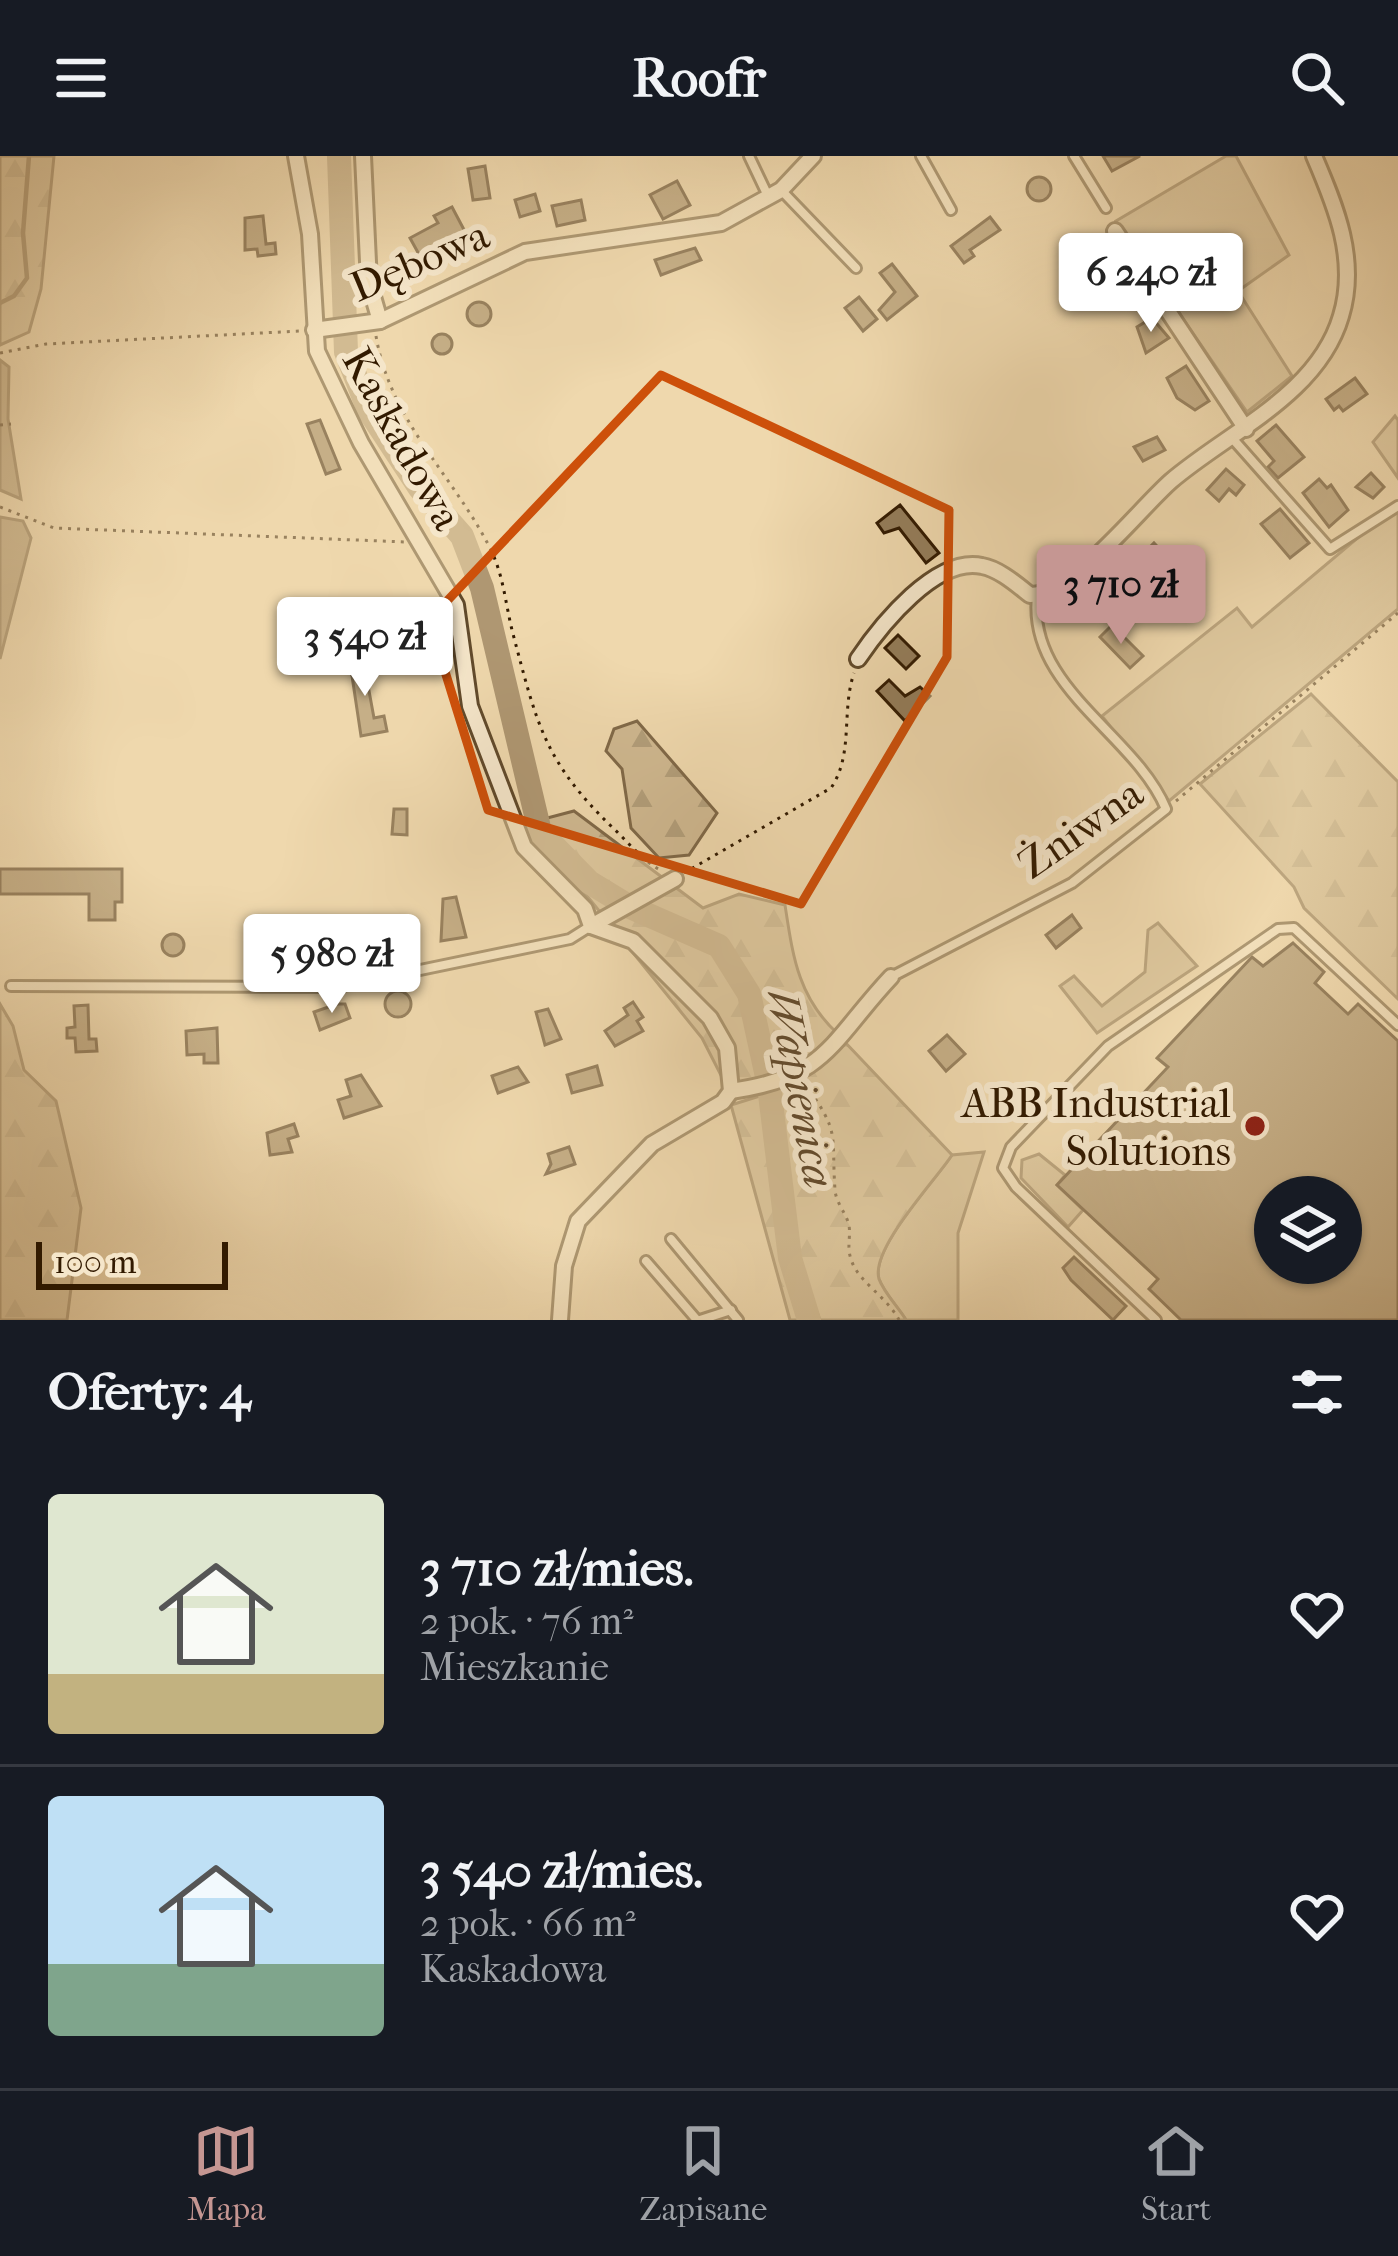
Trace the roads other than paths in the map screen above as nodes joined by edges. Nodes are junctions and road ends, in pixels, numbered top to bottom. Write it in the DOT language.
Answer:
graph roads {
  1 [pos="296,156"];
  2 [pos="363,156"];
  3 [pos="749,156"];
  4 [pos="813,156"];
  5 [pos="921,156"];
  6 [pos="1074,156"];
  7 [pos="1314,156"];
  8 [pos="775,193"];
  9 [pos="1106,208"];
  10 [pos="951,210"];
  11 [pos="1115,231"];
  12 [pos="856,268"];
  13 [pos="372,322"];
  14 [pos="321,330"];
  15 [pos="1246,429"];
  16 [pos="1232,439"];
  17 [pos="1398,506"];
  18 [pos="1037,596"];
  19 [pos="858,659"];
  20 [pos="675,879"];
  21 [pos="591,926"];
  22 [pos="891,977"];
  23 [pos="11,986"];
  24 [pos="1398,1025"];
  25 [pos="731,1091"];
  26 [pos="671,1239"];
  27 [pos="646,1261"];
  28 [pos="733,1310"];
  29 [pos="560,1320"];
  30 [pos="699,1320"];
  31 [pos="738,1320"];
  32 [pos="1156,1320"];
  1 -- 14 [label="street, Kaskadowa"];
  2 -- 13 [label="street"];
  3 -- 8 [label="lane"];
  4 -- 8 [label="street, Dębowa"];
  5 -- 10 [label="lane"];
  6 -- 9 [label="lane"];
  7 -- 15 [label="street"];
  8 -- 12 [label="lane"];
  8 -- 13 [label="street, Dębowa"];
  11 -- 15 [label="street"];
  13 -- 14 [label="street, Dębowa"];
  14 -- 21 [label="street, Kaskadowa"];
  15 -- 16 [label="street"];
  16 -- 17 [label="lane"];
  16 -- 18 [label="street"];
  18 -- 19 [label="street"];
  18 -- 22 [label="lane, Żniwna"];
  20 -- 21 [label="street"];
  21 -- 23 [label="lane"];
  21 -- 25 [label="street"];
  22 -- 25 [label="street, Żniwna"];
  24 -- 32 [label="lane"];
  25 -- 29 [label="street"];
  26 -- 28 [label="lane"];
  27 -- 30 [label="lane"];
  28 -- 30 [label="lane"];
  28 -- 31 [label="lane"];
}
